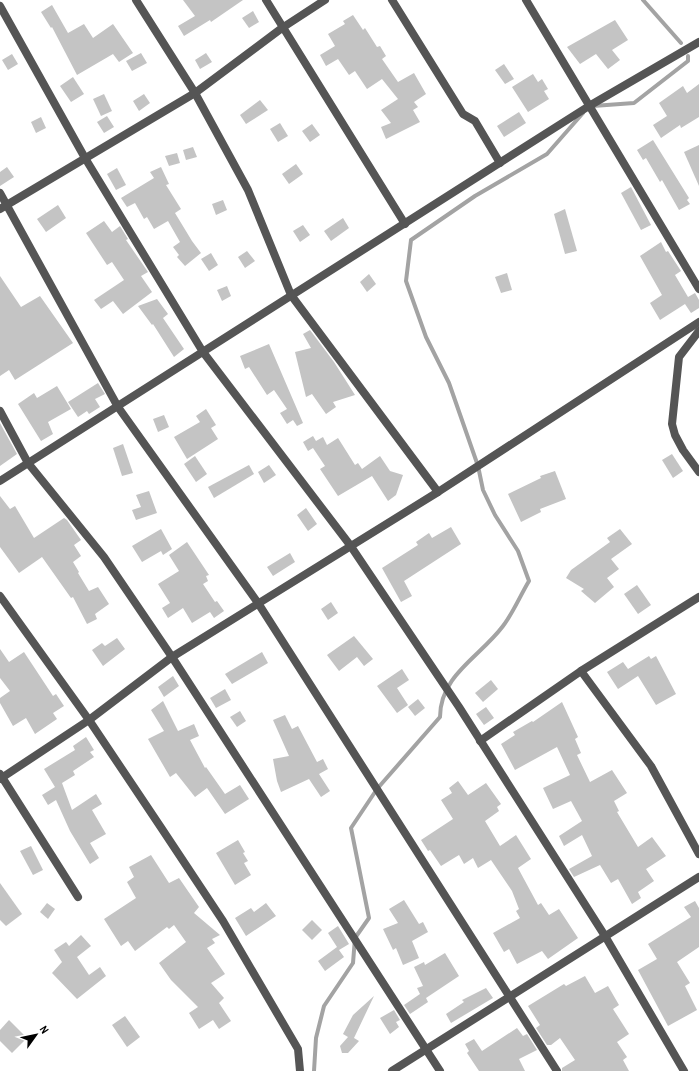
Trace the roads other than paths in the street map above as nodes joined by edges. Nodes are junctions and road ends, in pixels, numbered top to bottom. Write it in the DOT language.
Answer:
graph roads {
  1 [pos="136,0"];
  2 [pos="266,0"];
  3 [pos="325,0"];
  4 [pos="392,0"];
  5 [pos="526,0"];
  6 [pos="0,6"];
  7 [pos="282,28"];
  8 [pos="699,42"];
  9 [pos="195,93"];
  10 [pos="589,106"];
  11 [pos="85,158"];
  12 [pos="500,163"];
  13 [pos="0,193"];
  14 [pos="4,207"];
  15 [pos="405,224"];
  16 [pos="699,289"];
  17 [pos="291,295"];
  18 [pos="699,322"];
  19 [pos="699,331"];
  20 [pos="203,352"];
  21 [pos="118,407"];
  22 [pos="0,411"];
  23 [pos="28,463"];
  24 [pos="699,472"];
  25 [pos="0,481"];
  26 [pos="438,492"];
  27 [pos="350,545"];
  28 [pos="0,596"];
  29 [pos="699,597"];
  30 [pos="258,603"];
  31 [pos="172,657"];
  32 [pos="581,671"];
  33 [pos="90,720"];
  34 [pos="480,741"];
  35 [pos="1,777"];
  36 [pos="699,854"];
  37 [pos="699,877"];
  38 [pos="78,897"];
  39 [pos="605,936"];
  40 [pos="509,996"];
  41 [pos="426,1050"];
  42 [pos="300,1071"];
  43 [pos="392,1071"];
  44 [pos="440,1071"];
  45 [pos="557,1071"];
  46 [pos="684,1071"];
  1 -- 9 [label="street"];
  2 -- 7 [label="street"];
  3 -- 7 [label="street"];
  4 -- 12 [label="street"];
  5 -- 10 [label="street"];
  6 -- 11 [label="street"];
  7 -- 9 [label="street"];
  7 -- 15 [label="street"];
  8 -- 10 [label="street"];
  9 -- 11 [label="street"];
  9 -- 17 [label="street"];
  10 -- 12 [label="street"];
  10 -- 16 [label="street"];
  11 -- 14 [label="street"];
  11 -- 20 [label="street"];
  12 -- 15 [label="street"];
  13 -- 14 [label="street"];
  14 -- 21 [label="street"];
  15 -- 17 [label="street"];
  17 -- 20 [label="street"];
  17 -- 26 [label="street"];
  18 -- 26 [label="street"];
  19 -- 24 [label="street"];
  20 -- 21 [label="street"];
  20 -- 27 [label="street"];
  21 -- 23 [label="street"];
  21 -- 30 [label="street"];
  22 -- 23 [label="street"];
  23 -- 25 [label="street"];
  23 -- 31 [label="street"];
  26 -- 27 [label="street"];
  27 -- 30 [label="street"];
  27 -- 34 [label="street"];
  28 -- 33 [label="street"];
  29 -- 32 [label="street"];
  30 -- 31 [label="street"];
  30 -- 40 [label="street"];
  31 -- 33 [label="street"];
  31 -- 41 [label="street"];
  32 -- 34 [label="street"];
  32 -- 36 [label="street"];
  33 -- 35 [label="street"];
  33 -- 42 [label="street"];
  34 -- 39 [label="street"];
  35 -- 38 [label="street"];
  37 -- 39 [label="street"];
  39 -- 40 [label="street"];
  39 -- 46 [label="street"];
  40 -- 41 [label="street"];
  40 -- 45 [label="street"];
  41 -- 43 [label="street"];
  41 -- 44 [label="street"];
}
